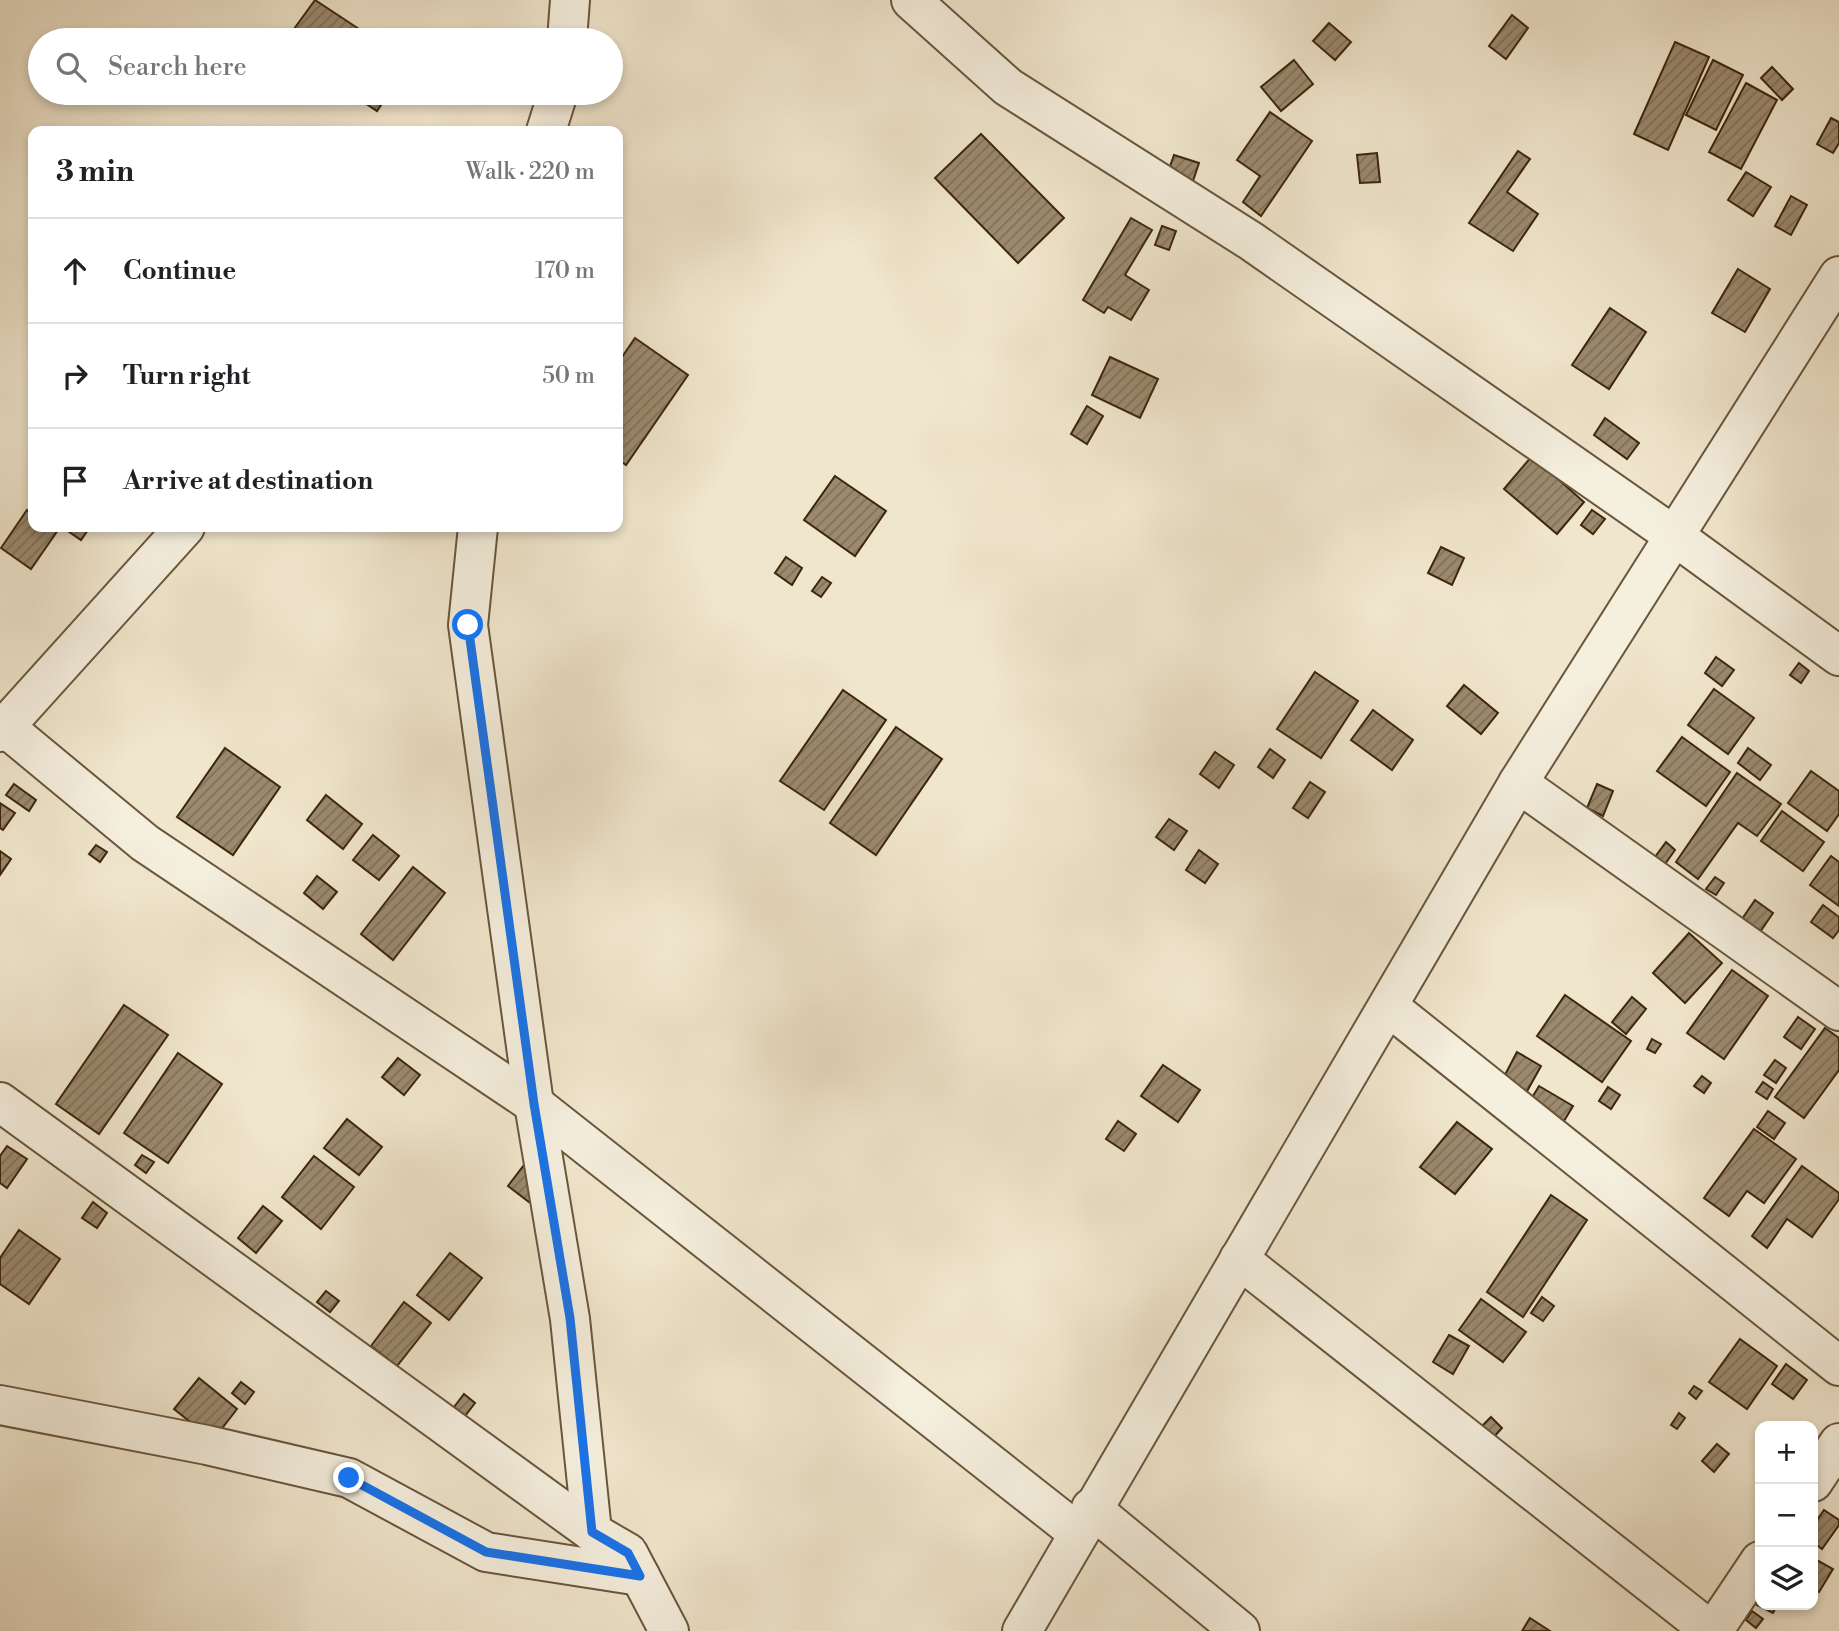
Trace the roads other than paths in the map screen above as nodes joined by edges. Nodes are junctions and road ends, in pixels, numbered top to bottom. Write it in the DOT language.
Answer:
graph roads {
  1 [pos="570,0"];
  2 [pos="911,0"];
  3 [pos="568,28"];
  4 [pos="554,105"];
  5 [pos="548,126"];
  6 [pos="1838,281"];
  7 [pos="180,532"];
  8 [pos="477,532"];
  9 [pos="1673,536"];
  10 [pos="1839,656"];
  11 [pos="2,727"];
  12 [pos="1518,783"];
  13 [pos="1389,1007"];
  14 [pos="1839,1011"];
  15 [pos="0,1102"];
  16 [pos="534,1104"];
  17 [pos="1239,1259"];
  18 [pos="1839,1366"];
  19 [pos="0,1405"];
  20 [pos="1839,1443"];
  21 [pos="1818,1474"];
  22 [pos="1084,1520"];
  23 [pos="592,1532"];
  24 [pos="1755,1568"];
  25 [pos="640,1576"];
  26 [pos="668,1631"];
  27 [pos="1022,1631"];
  28 [pos="1240,1631"];
  29 [pos="1712,1631"];
  1 -- 3 [label="street"];
  2 -- 9 [label="street"];
  4 -- 5 [label="street"];
  6 -- 9 [label="street"];
  7 -- 11 [label="street"];
  8 -- 16 [label="street"];
  9 -- 10 [label="street"];
  9 -- 12 [label="street"];
  11 -- 16 [label="street"];
  12 -- 13 [label="street"];
  12 -- 14 [label="street"];
  13 -- 17 [label="street"];
  13 -- 18 [label="street"];
  15 -- 23 [label="street"];
  16 -- 22 [label="street"];
  16 -- 23 [label="street"];
  17 -- 22 [label="street"];
  17 -- 29 [label="street"];
  19 -- 25 [label="street"];
  20 -- 21 [label="street"];
  22 -- 27 [label="street"];
  22 -- 28 [label="street"];
  23 -- 25 [label="street"];
  24 -- 29 [label="street"];
  25 -- 26 [label="street"];
}
